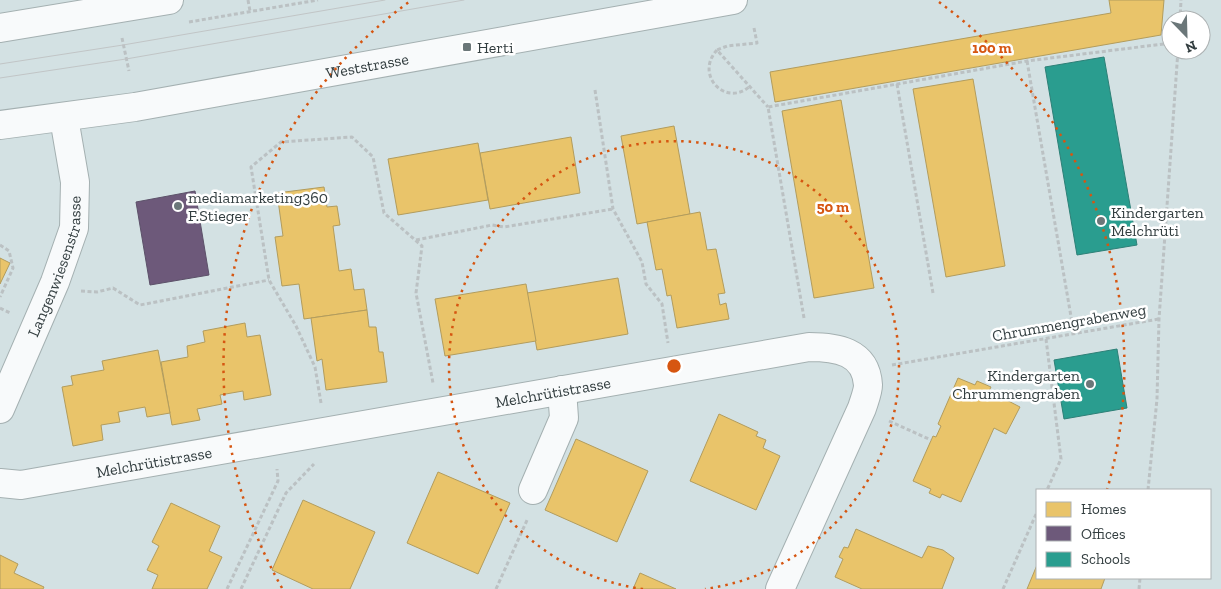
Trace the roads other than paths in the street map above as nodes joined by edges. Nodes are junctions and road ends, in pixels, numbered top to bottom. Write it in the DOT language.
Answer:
graph roads {
  1 [pos="169,0"];
  2 [pos="733,0"];
  3 [pos="0,28"];
  4 [pos="64,118"];
  5 [pos="0,125"];
  6 [pos="562,390"];
  7 [pos="0,409"];
  8 [pos="0,483"];
  9 [pos="532,490"];
  10 [pos="780,589"];
  1 -- 3 [label="street"];
  2 -- 4 [label="street, Weststrasse"];
  4 -- 5 [label="street, Weststrasse"];
  4 -- 7 [label="street, Langenwiesenstrasse"];
  6 -- 8 [label="street, Melchrütistrasse"];
  6 -- 9 [label="street"];
  6 -- 10 [label="street, Melchrütistrasse"];
}
